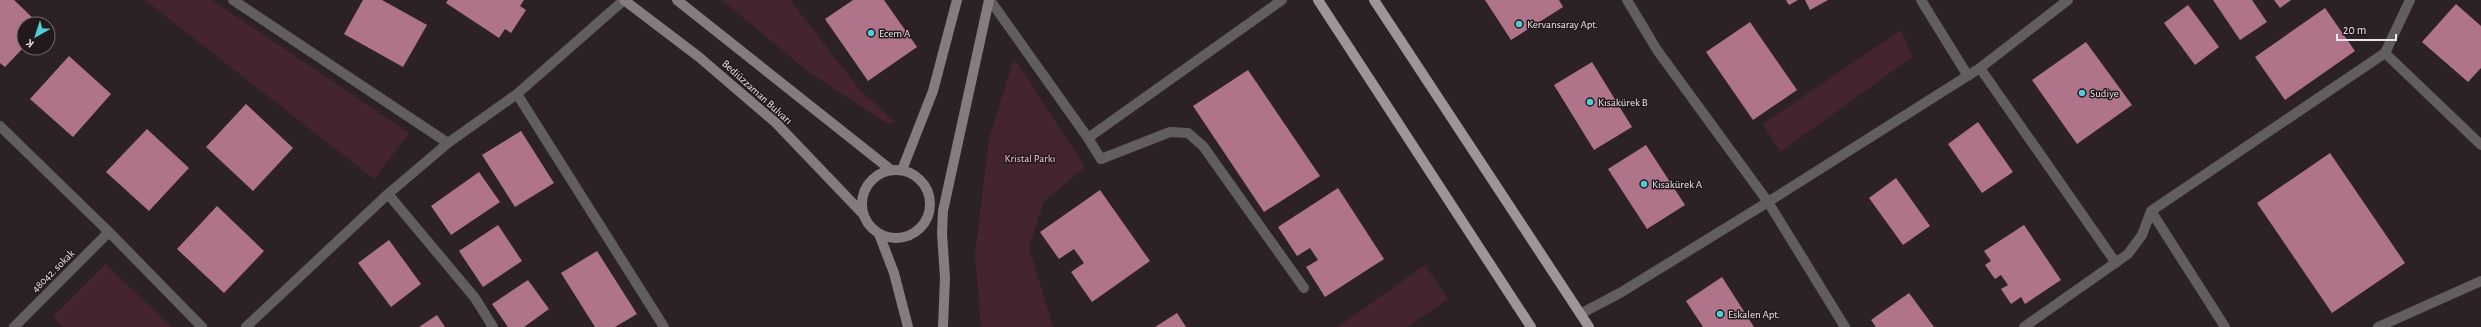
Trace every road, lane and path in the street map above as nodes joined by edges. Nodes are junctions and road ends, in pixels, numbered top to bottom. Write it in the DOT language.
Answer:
graph roads {
  1 [pos="233,0"];
  2 [pos="624,0"];
  3 [pos="677,0"];
  4 [pos="957,0"];
  5 [pos="990,0"];
  6 [pos="1282,0"];
  7 [pos="1318,0"];
  8 [pos="1374,0"];
  9 [pos="1627,0"];
  10 [pos="1921,0"];
  11 [pos="2068,0"];
  12 [pos="2410,0"];
  13 [pos="2385,53"];
  14 [pos="1980,68"];
  15 [pos="1968,76"];
  16 [pos="517,94"];
  17 [pos="0,126"];
  18 [pos="1088,138"];
  19 [pos="448,143"];
  20 [pos="2481,145"];
  21 [pos="896,170"];
  22 [pos="388,194"];
  23 [pos="1768,202"];
  24 [pos="931,205"];
  25 [pos="2150,212"];
  26 [pos="863,214"];
  27 [pos="109,232"];
  28 [pos="942,233"];
  29 [pos="878,234"];
  30 [pos="2116,263"];
  31 [pos="2481,281"];
  32 [pos="1304,288"];
  33 [pos="1580,314"];
  34 [pos="20,325"];
  35 [pos="202,327"];
  36 [pos="246,327"];
  37 [pos="493,327"];
  38 [pos="664,327"];
  39 [pos="908,327"];
  40 [pos="942,327"];
  41 [pos="1531,327"];
  42 [pos="1589,327"];
  43 [pos="1845,327"];
  44 [pos="2024,327"];
  45 [pos="2226,327"];
  46 [pos="2378,327"];
  1 -- 19 [label="street"];
  2 -- 16 [label="street"];
  2 -- 26 [label="street, Bediüzzaman Bulvarı"];
  3 -- 21 [label="street, Bediüzzaman Bulvarı"];
  4 -- 21 [label="street"];
  5 -- 18 [label="street"];
  5 -- 28 [label="street"];
  6 -- 18 [label="street"];
  7 -- 41 [label="main road"];
  8 -- 33 [label="main road"];
  9 -- 23 [label="street"];
  10 -- 15 [label="street"];
  11 -- 14 [label="street"];
  12 -- 13 [label="street"];
  13 -- 20 [label="street"];
  13 -- 25 [label="street"];
  14 -- 15 [label="street"];
  14 -- 30 [label="street"];
  15 -- 23 [label="street"];
  16 -- 19 [label="street"];
  16 -- 38 [label="street"];
  17 -- 27 [label="street"];
  18 -- 32 [label="street"];
  19 -- 22 [label="street"];
  21 -- 24 [label="street"];
  21 -- 26 [label="street"];
  22 -- 36 [label="street"];
  22 -- 37 [label="street"];
  23 -- 33 [label="street"];
  23 -- 43 [label="street"];
  24 -- 28 [label="street"];
  24 -- 29 [label="street"];
  25 -- 30 [label="street"];
  25 -- 45 [label="street"];
  26 -- 29 [label="street"];
  27 -- 34 [label="street, 48042. sokak"];
  27 -- 35 [label="street"];
  28 -- 40 [label="street"];
  29 -- 39 [label="street"];
  30 -- 44 [label="street"];
  31 -- 46 [label="street"];
  33 -- 42 [label="main road"];
}
